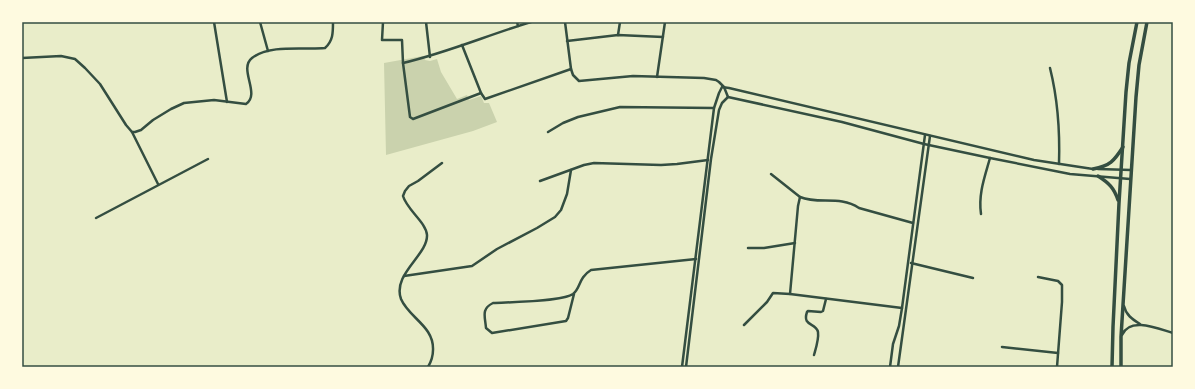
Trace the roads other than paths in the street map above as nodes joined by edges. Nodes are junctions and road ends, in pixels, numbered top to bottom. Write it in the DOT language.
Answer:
graph roads {
  1 [pos="214,22"];
  2 [pos="260,22"];
  3 [pos="333,22"];
  4 [pos="383,22"];
  5 [pos="426,22"];
  6 [pos="517,22"];
  7 [pos="531,22"];
  8 [pos="565,22"];
  9 [pos="620,22"];
  10 [pos="665,22"];
  11 [pos="1137,22"];
  12 [pos="1147,22"];
  13 [pos="518,26"];
  14 [pos="618,35"];
  15 [pos="663,37"];
  16 [pos="567,41"];
  17 [pos="462,45"];
  18 [pos="268,51"];
  19 [pos="430,57"];
  20 [pos="22,58"];
  21 [pos="403,63"];
  22 [pos="1050,68"];
  23 [pos="571,69"];
  24 [pos="657,77"];
  25 [pos="724,87"];
  26 [pos="481,94"];
  27 [pos="728,97"];
  28 [pos="227,102"];
  29 [pos="714,108"];
  30 [pos="132,132"];
  31 [pos="548,132"];
  32 [pos="925,135"];
  33 [pos="930,136"];
  34 [pos="924,144"];
  35 [pos="929,145"];
  36 [pos="1123,146"];
  37 [pos="990,158"];
  38 [pos="208,159"];
  39 [pos="709,159"];
  40 [pos="442,163"];
  41 [pos="1059,164"];
  42 [pos="1093,169"];
  43 [pos="571,170"];
  44 [pos="1122,170"];
  45 [pos="1130,170"];
  46 [pos="771,174"];
  47 [pos="1098,176"];
  48 [pos="1121,178"];
  49 [pos="1130,179"];
  50 [pos="540,181"];
  51 [pos="158,184"];
  52 [pos="800,196"];
  53 [pos="1119,203"];
  54 [pos="981,214"];
  55 [pos="96,218"];
  56 [pos="914,223"];
  57 [pos="794,243"];
  58 [pos="748,248"];
  59 [pos="696,258"];
  60 [pos="911,263"];
  61 [pos="404,276"];
  62 [pos="1038,277"];
  63 [pos="972,278"];
  64 [pos="574,294"];
  65 [pos="790,294"];
  66 [pos="826,298"];
  67 [pos="1123,299"];
  68 [pos="902,308"];
  69 [pos="906,309"];
  70 [pos="744,325"];
  71 [pos="1142,325"];
  72 [pos="1173,333"];
  73 [pos="1121,337"];
  74 [pos="1002,348"];
  75 [pos="1058,353"];
  76 [pos="814,355"];
  77 [pos="428,367"];
  78 [pos="682,367"];
  79 [pos="686,367"];
  80 [pos="890,367"];
  81 [pos="898,367"];
  82 [pos="1057,367"];
  83 [pos="1112,367"];
  84 [pos="1121,367"];
  1 -- 28 [label="street"];
  2 -- 18 [label="street"];
  3 -- 18 [label="street"];
  4 -- 21 [label="street"];
  5 -- 19 [label="street"];
  6 -- 13 [label="street"];
  7 -- 13 [label="street"];
  8 -- 16 [label="street"];
  9 -- 14 [label="street"];
  10 -- 15 [label="street"];
  11 -- 36 [label="main road"];
  12 -- 45 [label="main road"];
  13 -- 17 [label="street"];
  14 -- 15 [label="street"];
  14 -- 16 [label="street"];
  15 -- 24 [label="street"];
  16 -- 23 [label="street"];
  17 -- 19 [label="street"];
  17 -- 26 [label="street"];
  18 -- 28 [label="street"];
  19 -- 21 [label="street"];
  20 -- 30 [label="street"];
  21 -- 26 [label="street"];
  22 -- 41 [label="street"];
  23 -- 24 [label="street"];
  23 -- 26 [label="street"];
  24 -- 25 [label="street"];
  25 -- 27 [label="street"];
  25 -- 29 [label="street"];
  25 -- 32 [label="street"];
  27 -- 34 [label="street"];
  27 -- 39 [label="street"];
  28 -- 30 [label="street"];
  29 -- 31 [label="street"];
  29 -- 39 [label="street"];
  30 -- 51 [label="street"];
  32 -- 33 [label="street"];
  32 -- 34 [label="street"];
  33 -- 35 [label="street"];
  33 -- 41 [label="street"];
  34 -- 35 [label="street"];
  34 -- 56 [label="street"];
  35 -- 37 [label="street"];
  35 -- 60 [label="street"];
  36 -- 42 [label="main road"];
  36 -- 44 [label="main road"];
  37 -- 47 [label="street"];
  37 -- 54 [label="street"];
  38 -- 51 [label="street"];
  39 -- 43 [label="street"];
  39 -- 59 [label="street"];
  40 -- 61 [label="street"];
  41 -- 42 [label="street"];
  42 -- 44 [label="street"];
  43 -- 50 [label="street"];
  43 -- 61 [label="street"];
  44 -- 45 [label="street"];
  44 -- 48 [label="main road"];
  45 -- 49 [label="main road"];
  46 -- 52 [label="street"];
  47 -- 48 [label="street"];
  47 -- 53 [label="main road"];
  48 -- 49 [label="street"];
  48 -- 53 [label="main road"];
  49 -- 67 [label="main road"];
  51 -- 55 [label="street"];
  52 -- 56 [label="street"];
  52 -- 57 [label="street"];
  53 -- 83 [label="main road"];
  56 -- 68 [label="street"];
  57 -- 58 [label="street"];
  57 -- 65 [label="street"];
  59 -- 64 [label="street"];
  59 -- 78 [label="street"];
  59 -- 79 [label="street"];
  60 -- 63 [label="street"];
  60 -- 69 [label="street"];
  61 -- 77 [label="street"];
  62 -- 75 [label="street"];
  64 -- 64 [label="street"];
  65 -- 66 [label="street"];
  65 -- 70 [label="street"];
  66 -- 68 [label="street"];
  66 -- 76 [label="street"];
  67 -- 71 [label="street"];
  67 -- 73 [label="main road"];
  68 -- 69 [label="street"];
  68 -- 80 [label="street"];
  69 -- 81 [label="street"];
  71 -- 72 [label="street"];
  71 -- 73 [label="street"];
  73 -- 84 [label="main road"];
  74 -- 75 [label="street"];
  75 -- 82 [label="street"];
}
